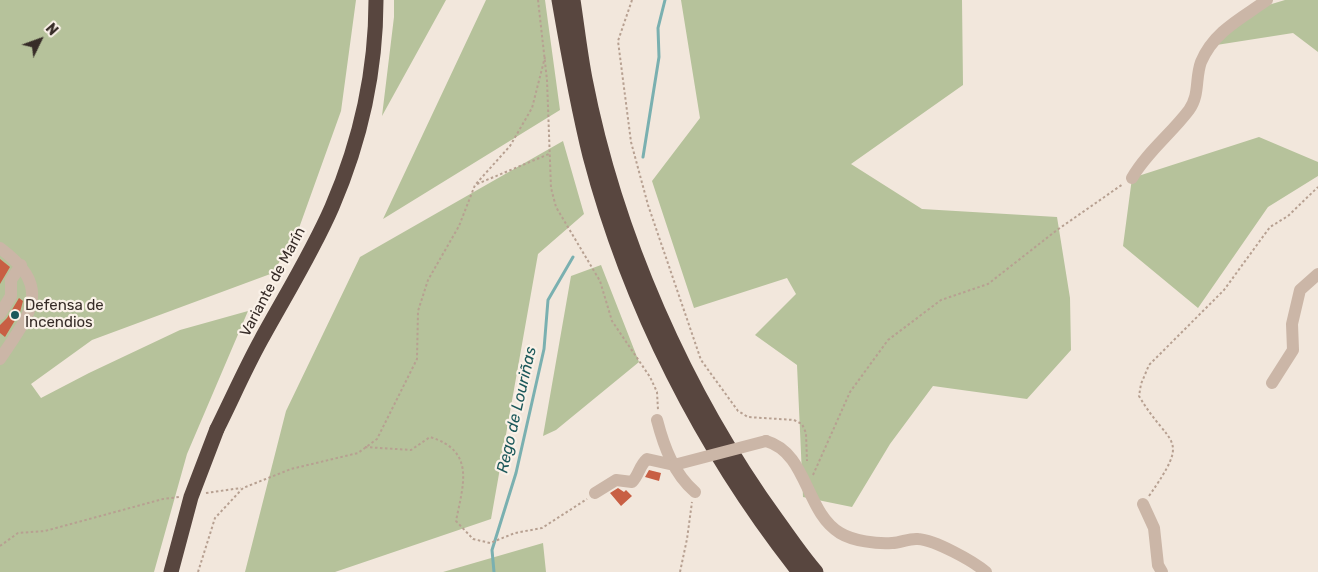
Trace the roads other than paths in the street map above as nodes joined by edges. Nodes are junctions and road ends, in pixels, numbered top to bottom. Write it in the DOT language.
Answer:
graph roads {
  1 [pos="376,0"];
  2 [pos="559,0"];
  3 [pos="572,0"];
  4 [pos="1267,0"];
  5 [pos="1132,178"];
  6 [pos="0,248"];
  7 [pos="21,265"];
  8 [pos="1318,274"];
  9 [pos="0,314"];
  10 [pos="0,359"];
  11 [pos="1272,383"];
  12 [pos="657,420"];
  13 [pos="674,465"];
  14 [pos="695,492"];
  15 [pos="595,493"];
  16 [pos="1143,504"];
  17 [pos="797,571"];
  18 [pos="171,572"];
  19 [pos="816,572"];
  20 [pos="986,572"];
  21 [pos="1162,572"];
  1 -- 18 [label="highway, Variante de Marín, bridge"];
  2 -- 17 [label="highway"];
  3 -- 19 [label="highway"];
  4 -- 5 [label="street"];
  6 -- 7 [label="street"];
  7 -- 9 [label="street"];
  7 -- 10 [label="street"];
  8 -- 11 [label="street"];
  12 -- 13 [label="street"];
  13 -- 14 [label="street"];
  13 -- 15 [label="street"];
  13 -- 20 [label="street, bridge"];
  16 -- 21 [label="street"];
}
